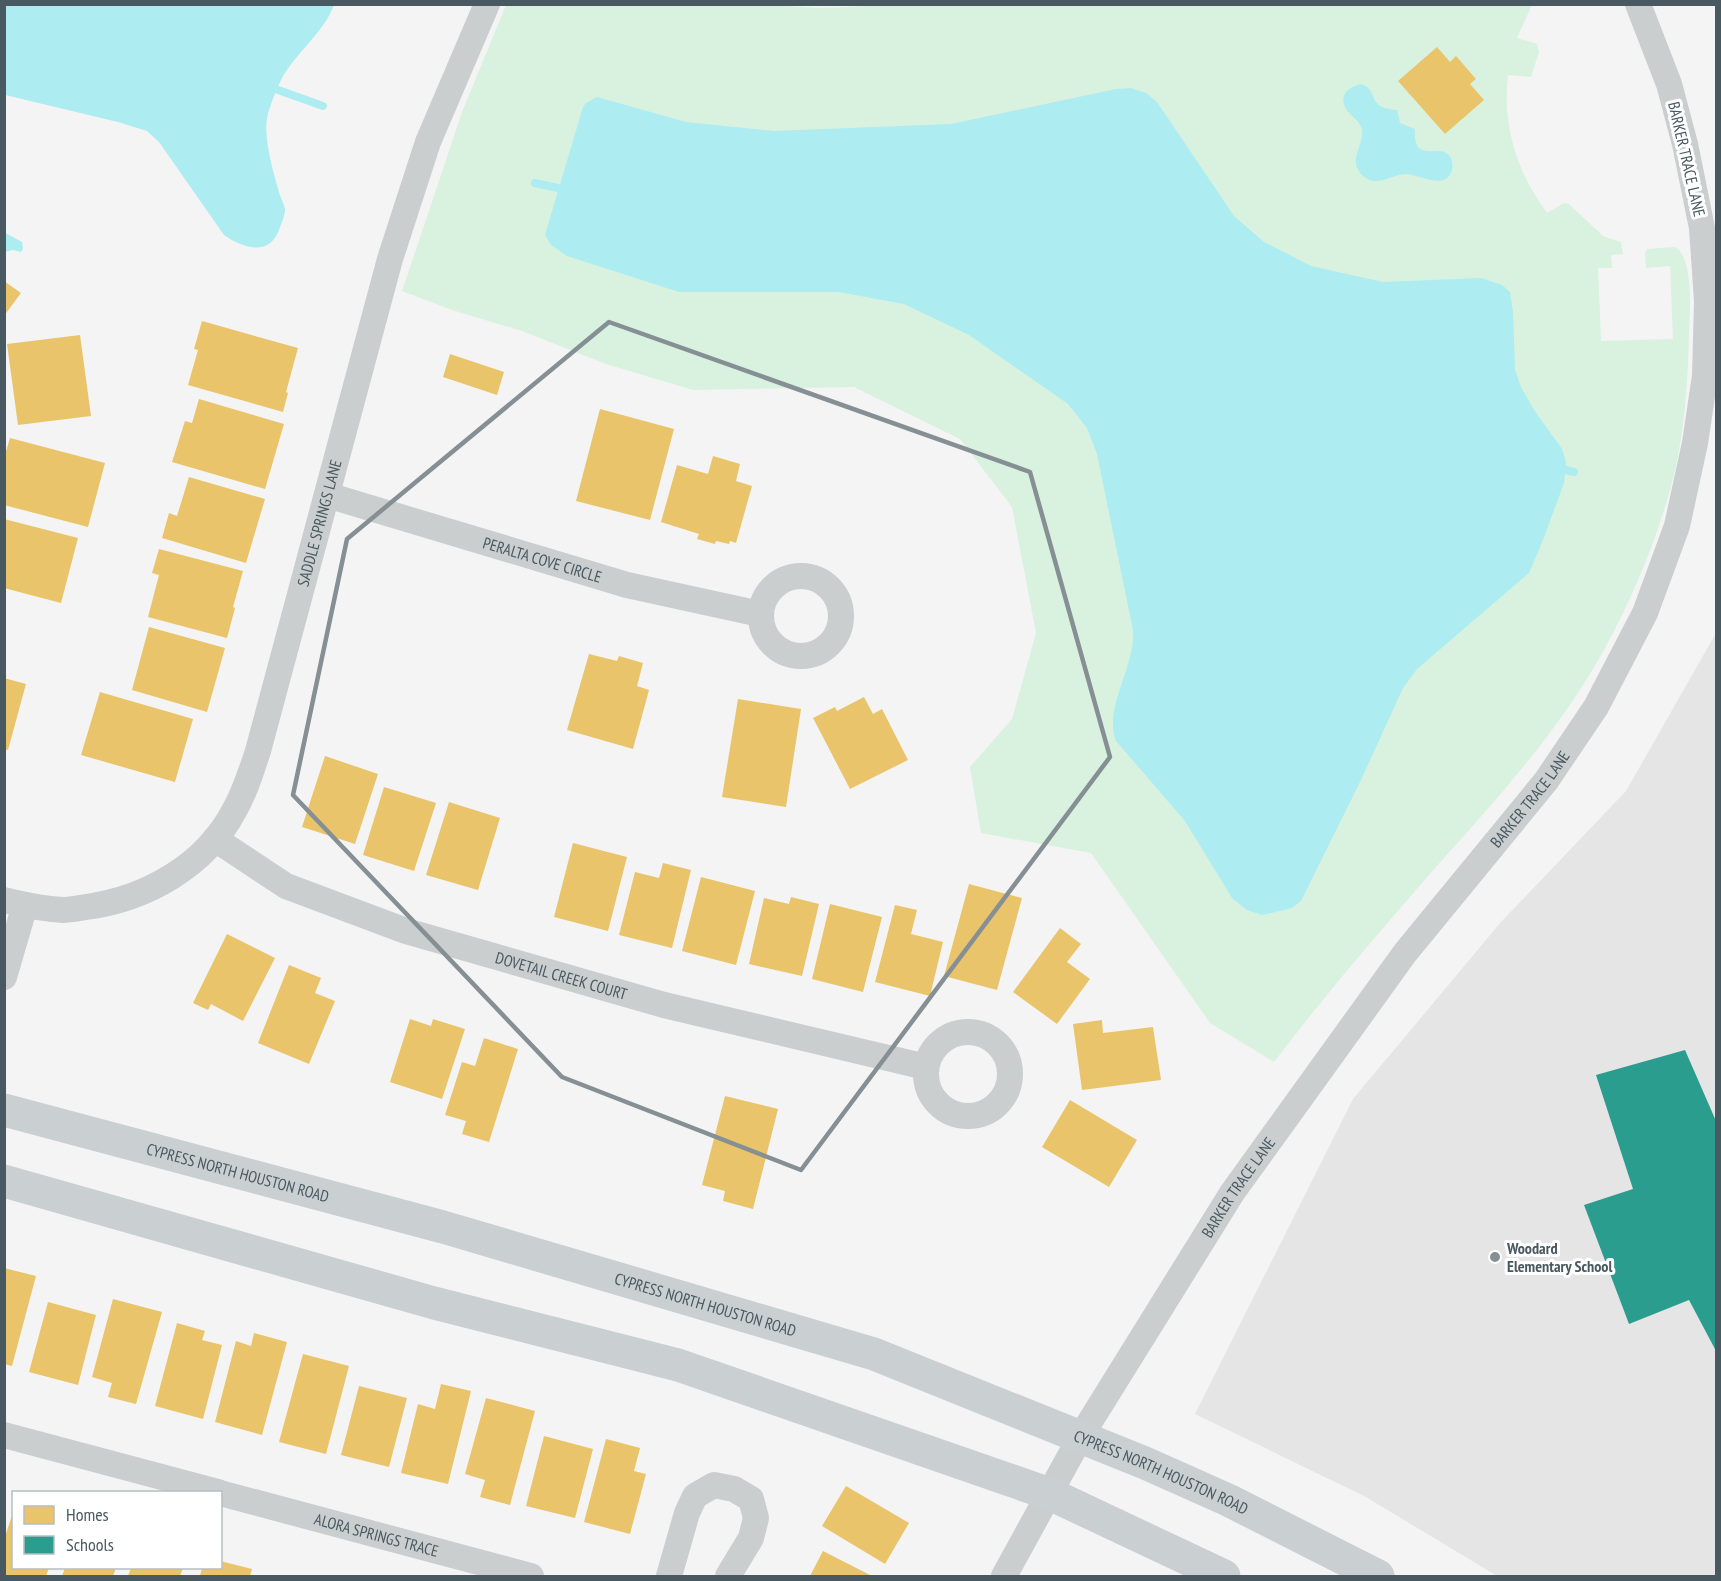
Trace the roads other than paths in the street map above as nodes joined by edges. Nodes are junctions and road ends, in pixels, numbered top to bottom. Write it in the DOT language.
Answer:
graph roads {
  1 [pos="487,4"];
  2 [pos="1638,4"];
  3 [pos="1709,227"];
  4 [pos="327,495"];
  5 [pos="760,614"];
  6 [pos="215,839"];
  7 [pos="15,903"];
  8 [pos="4,977"];
  9 [pos="926,1067"];
  10 [pos="4,1110"];
  11 [pos="4,1181"];
  12 [pos="4,1435"];
  13 [pos="1081,1436"];
  14 [pos="212,1491"];
  15 [pos="222,1494"];
  16 [pos="1050,1494"];
  17 [pos="531,1576"];
  18 [pos="669,1576"];
  19 [pos="728,1576"];
  20 [pos="1004,1576"];
  21 [pos="1224,1576"];
  22 [pos="1378,1576"];
  1 -- 4 [label="street, SADDLE SPRINGS LANE"];
  2 -- 3 [label="street, BARKER TRACE LANE"];
  3 -- 13 [label="street, BARKER TRACE LANE"];
  4 -- 5 [label="street, PERALTA COVE CIRCLE"];
  4 -- 6 [label="street, SADDLE SPRINGS LANE"];
  6 -- 7 [label="street, SADDLE SPRINGS LANE"];
  6 -- 9 [label="street, DOVETAIL CREEK COURT"];
  7 -- 8 [label="street"];
  10 -- 13 [label="main road, CYPRESS NORTH HOUSTON ROAD"];
  11 -- 16 [label="main road"];
  12 -- 14 [label="street, ALORA SPRINGS TRACE"];
  13 -- 16 [label="street, BARKER TRACE LANE"];
  13 -- 22 [label="main road, CYPRESS NORTH HOUSTON ROAD"];
  15 -- 17 [label="street, ALORA SPRINGS TRACE"];
  16 -- 20 [label="street, BARKER TRACE LANE"];
  16 -- 21 [label="main road"];
  18 -- 19 [label="street"];
}
